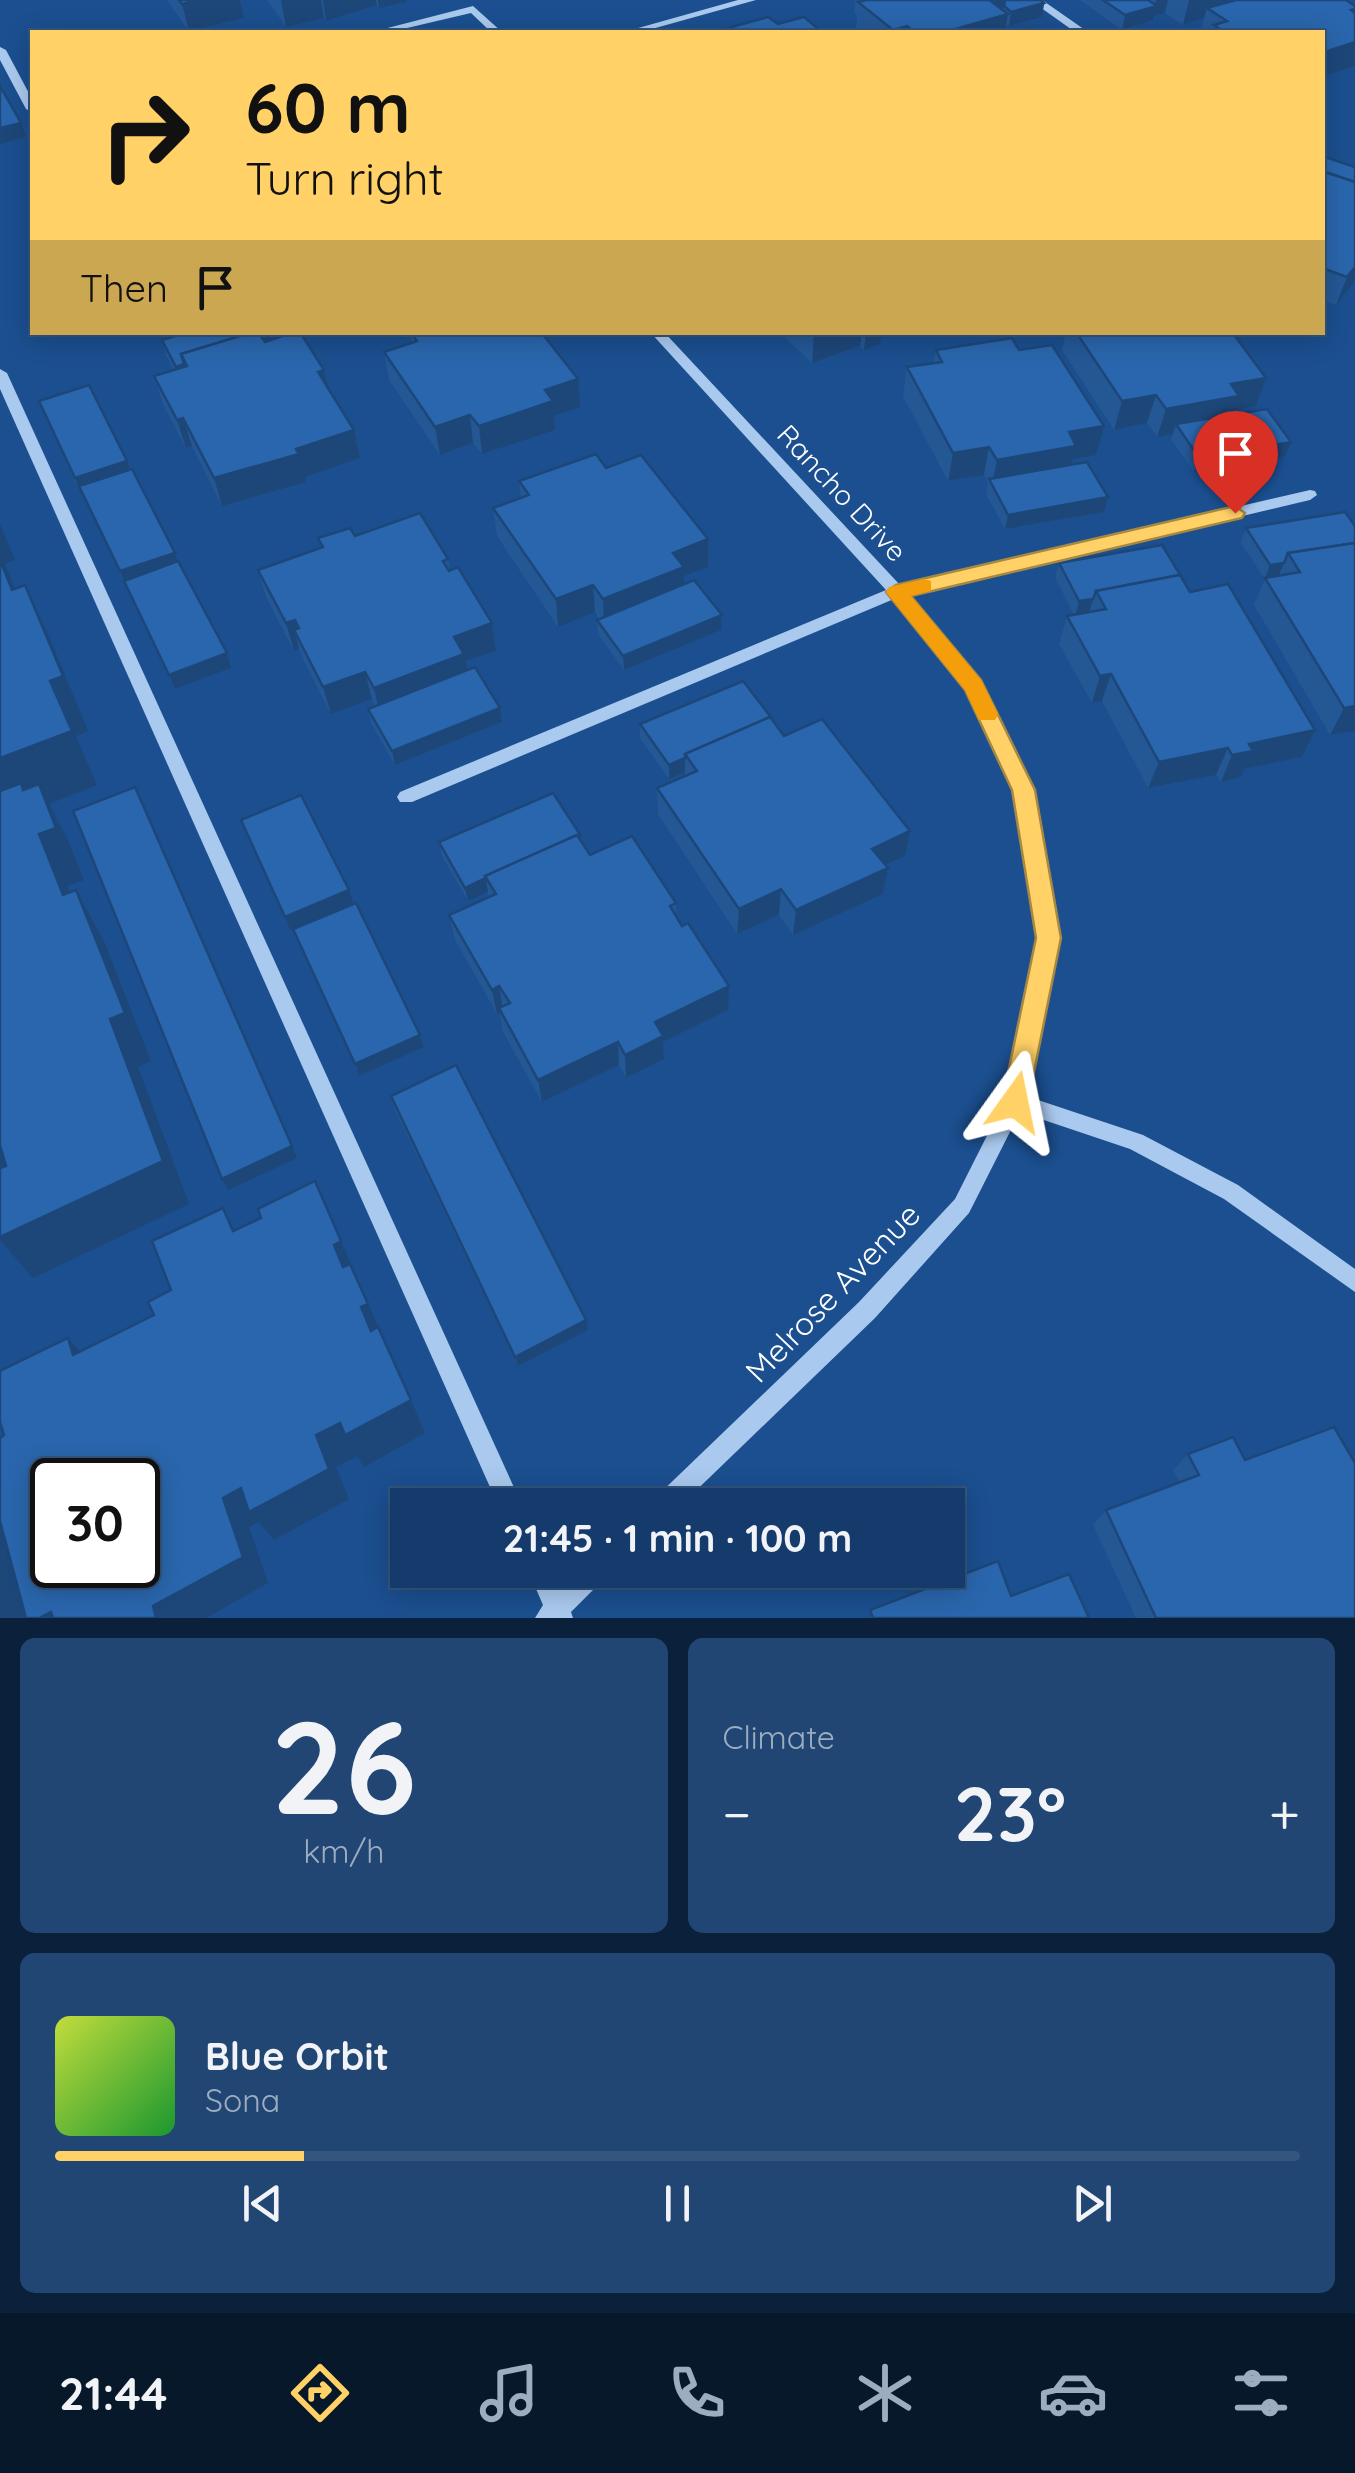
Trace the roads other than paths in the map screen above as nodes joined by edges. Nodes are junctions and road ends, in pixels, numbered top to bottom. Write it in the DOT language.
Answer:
graph roads {
  1 [pos="751,0"];
  2 [pos="1035,0"];
  3 [pos="387,30"];
  4 [pos="495,30"];
  5 [pos="638,30"];
  6 [pos="1079,30"];
  7 [pos="0,50"];
  8 [pos="30,105"];
  9 [pos="659,335"];
  10 [pos="0,373"];
  11 [pos="1310,495"];
  12 [pos="896,592"];
  13 [pos="406,798"];
  14 [pos="1015,1102"];
  15 [pos="1355,1282"];
  16 [pos="502,1488"];
  17 [pos="682,1488"];
  18 [pos="546,1588"];
  19 [pos="580,1588"];
  20 [pos="555,1615"];
  1 -- 5 [label="street"];
  2 -- 6 [label="street"];
  3 -- 4 [label="street"];
  7 -- 8 [label="street"];
  9 -- 12 [label="street, Rancho Drive"];
  10 -- 16 [label="street"];
  11 -- 12 [label="street"];
  12 -- 13 [label="street"];
  12 -- 14 [label="street, Rancho Drive"];
  14 -- 15 [label="street"];
  14 -- 17 [label="street, Melrose Avenue"];
  18 -- 20 [label="street"];
  19 -- 20 [label="street"];
}
